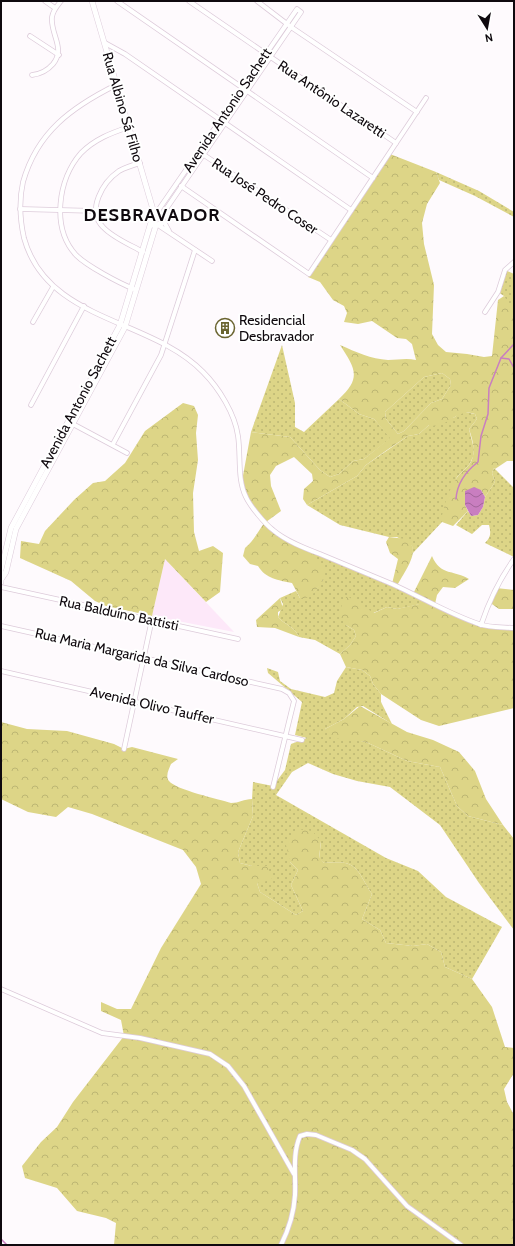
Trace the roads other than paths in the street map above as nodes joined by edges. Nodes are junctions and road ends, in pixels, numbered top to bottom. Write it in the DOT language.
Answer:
graph roads {
  1 [pos="45,1"];
  2 [pos="61,1"];
  3 [pos="92,1"];
  4 [pos="118,1"];
  5 [pos="189,1"];
  6 [pos="257,1"];
  7 [pos="55,8"];
  8 [pos="288,22"];
  9 [pos="291,26"];
  10 [pos="30,36"];
  11 [pos="105,43"];
  12 [pos="265,54"];
  13 [pos="59,55"];
  14 [pos="270,57"];
  15 [pos="32,75"];
  16 [pos="116,85"];
  17 [pos="243,87"];
  18 [pos="247,91"];
  19 [pos="426,98"];
  20 [pos="416,112"];
  21 [pos="221,120"];
  22 [pos="225,123"];
  23 [pos="129,127"];
  24 [pos="396,143"];
  25 [pos="201,153"];
  26 [pos="140,163"];
  27 [pos="373,178"];
  28 [pos="177,183"];
  29 [pos="181,186"];
  30 [pos="20,209"];
  31 [pos="60,210"];
  32 [pos="351,210"];
  33 [pos="97,211"];
  34 [pos="159,215"];
  35 [pos="155,224"];
  36 [pos="169,232"];
  37 [pos="331,240"];
  38 [pos="195,250"];
  39 [pos="145,253"];
  40 [pos="212,261"];
  41 [pos="514,262"];
  42 [pos="53,287"];
  43 [pos="133,289"];
  44 [pos="84,306"];
  45 [pos="485,312"];
  46 [pos="33,322"];
  47 [pos="122,326"];
  48 [pos="165,344"];
  49 [pos="31,405"];
  50 [pos="70,423"];
  51 [pos="113,444"];
  52 [pos="127,452"];
  53 [pos="514,559"];
  54 [pos="3,570"];
  55 [pos="1,581"];
  56 [pos="1,587"];
  57 [pos="152,619"];
  58 [pos="481,625"];
  59 [pos="1,626"];
  60 [pos="514,628"];
  61 [pos="238,639"];
  62 [pos="144,657"];
  63 [pos="1,671"];
  64 [pos="134,701"];
  65 [pos="286,736"];
  66 [pos="302,740"];
  67 [pos="124,749"];
  68 [pos="273,786"];
  69 [pos="1,989"];
  70 [pos="294,1174"];
  71 [pos="281,1245"];
  72 [pos="461,1245"];
  1 -- 7 [label="street"];
  2 -- 7 [label="street"];
  3 -- 11 [label="street, Rua Albino Sá Filho"];
  4 -- 17 [label="street"];
  5 -- 12 [label="street, Rua Antônio Lazaretti"];
  6 -- 8 [label="street"];
  7 -- 13 [label="street"];
  8 -- 9 [label="street"];
  8 -- 9 [label="street, Avenida Antonio Sachett"];
  8 -- 12 [label="street, Avenida Antonio Sachett"];
  9 -- 14 [label="street, Avenida Antonio Sachett"];
  9 -- 20 [label="street"];
  10 -- 13 [label="street"];
  11 -- 16 [label="street, Rua Albino Sá Filho"];
  11 -- 21 [label="street"];
  12 -- 14 [label="street, Rua Antônio Lazaretti"];
  12 -- 17 [label="street, Avenida Antonio Sachett"];
  13 -- 15 [label="street"];
  14 -- 18 [label="street, Avenida Antonio Sachett"];
  14 -- 24 [label="street, Rua Antônio Lazaretti"];
  16 -- 23 [label="street, Rua Albino Sá Filho"];
  16 -- 30 [label="street"];
  17 -- 18 [label="street"];
  17 -- 21 [label="street, Avenida Antonio Sachett"];
  18 -- 22 [label="street, Avenida Antonio Sachett"];
  18 -- 27 [label="street"];
  19 -- 20 [label="street"];
  20 -- 24 [label="street"];
  21 -- 22 [label="street"];
  21 -- 25 [label="street, Avenida Antonio Sachett"];
  22 -- 25 [label="street, Avenida Antonio Sachett"];
  22 -- 32 [label="street"];
  23 -- 26 [label="street, Rua Albino Sá Filho"];
  23 -- 31 [label="street"];
  24 -- 27 [label="street"];
  25 -- 28 [label="street, Avenida Antonio Sachett"];
  25 -- 29 [label="street, Avenida Antonio Sachett"];
  25 -- 37 [label="street, Rua José Pedro Coser"];
  26 -- 33 [label="street"];
  26 -- 34 [label="street, Rua Albino Sá Filho"];
  27 -- 32 [label="street"];
  28 -- 29 [label="street"];
  28 -- 34 [label="street, Avenida Antonio Sachett"];
  29 -- 34 [label="street, Avenida Antonio Sachett"];
  29 -- 37 [label="street"];
  30 -- 31 [label="street"];
  30 -- 42 [label="street"];
  31 -- 33 [label="street"];
  31 -- 43 [label="street"];
  32 -- 37 [label="street"];
  33 -- 39 [label="street"];
  34 -- 35 [label="street"];
  34 -- 35 [label="street, Avenida Antonio Sachett"];
  34 -- 36 [label="street, Rua Albino Sá Filho"];
  35 -- 36 [label="street, Rua Albino Sá Filho"];
  35 -- 39 [label="street, Avenida Antonio Sachett"];
  36 -- 38 [label="street, Rua Albino Sá Filho"];
  38 -- 40 [label="street, Rua Albino Sá Filho"];
  38 -- 48 [label="street"];
  39 -- 43 [label="street, Avenida Antonio Sachett"];
  41 -- 45 [label="street"];
  42 -- 44 [label="street"];
  42 -- 46 [label="street"];
  43 -- 47 [label="street, Avenida Antonio Sachett"];
  44 -- 47 [label="street"];
  44 -- 49 [label="street"];
  47 -- 48 [label="street"];
  47 -- 50 [label="street, Avenida Antonio Sachett"];
  48 -- 51 [label="street"];
  48 -- 58 [label="street"];
  50 -- 51 [label="street"];
  50 -- 54 [label="street, Avenida Antonio Sachett"];
  51 -- 52 [label="street"];
  53 -- 58 [label="street"];
  54 -- 55 [label="street, Avenida Antonio Sachett"];
  56 -- 57 [label="street, Rua Balduíno Battisti"];
  57 -- 61 [label="street, Rua Balduíno Battisti"];
  57 -- 62 [label="street"];
  58 -- 60 [label="street"];
  59 -- 62 [label="street, Rua Maria Margarida da Silva Cardoso"];
  62 -- 64 [label="street"];
  62 -- 65 [label="street, Rua Maria Margarida da Silva Cardoso"];
  63 -- 64 [label="street, Avenida Olivo Tauffer"];
  64 -- 65 [label="street, Avenida Olivo Tauffer"];
  64 -- 67 [label="street"];
  65 -- 66 [label="street, Avenida Olivo Tauffer"];
  65 -- 68 [label="street"];
  69 -- 70 [label="street"];
  70 -- 71 [label="street"];
  70 -- 72 [label="street"];
}
